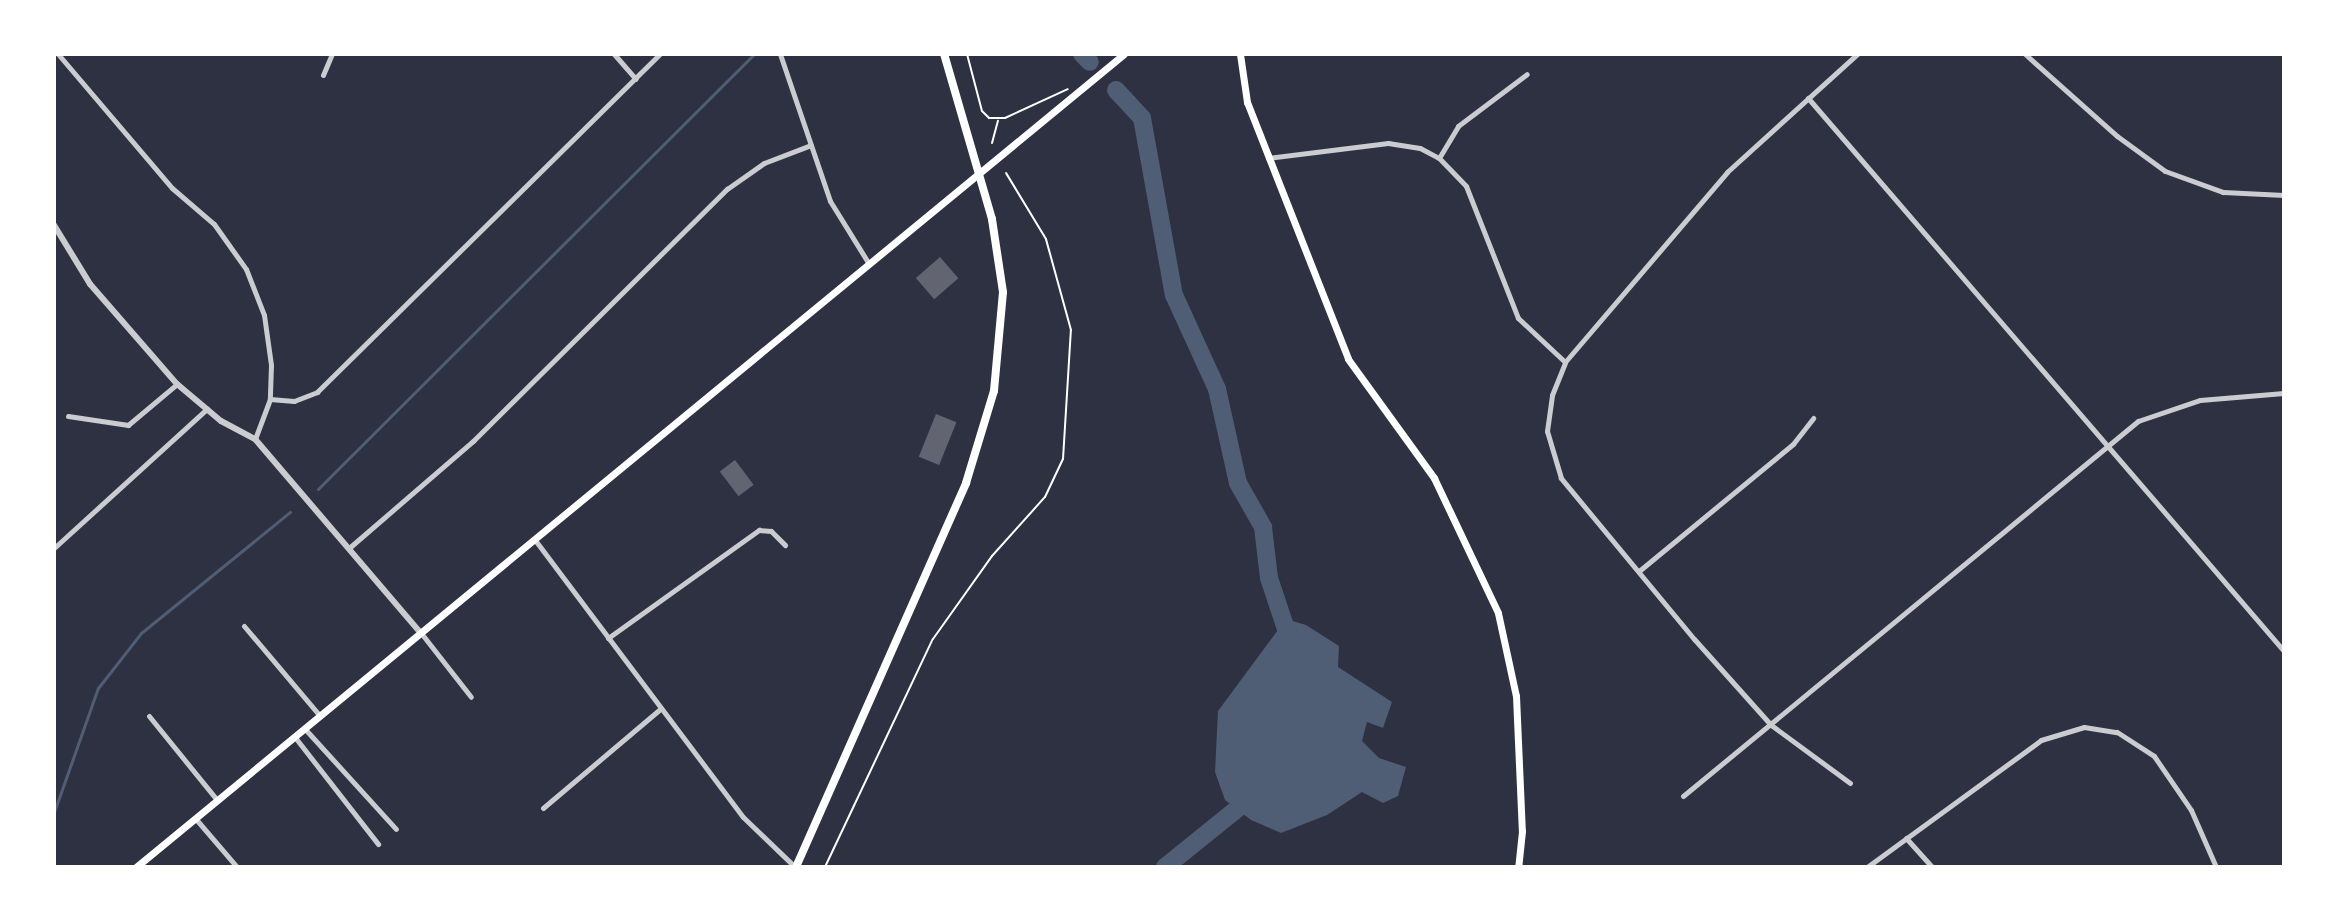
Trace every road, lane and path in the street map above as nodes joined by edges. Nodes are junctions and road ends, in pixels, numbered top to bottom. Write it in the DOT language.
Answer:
graph roads {
  1 [pos="58,54"];
  2 [pos="332,54"];
  3 [pos="614,54"];
  4 [pos="660,54"];
  5 [pos="780,54"];
  6 [pos="944,54"];
  7 [pos="967,54"];
  8 [pos="1240,54"];
  9 [pos="1857,54"];
  10 [pos="2025,54"];
  11 [pos="1122,55"];
  12 [pos="1527,74"];
  13 [pos="323,75"];
  14 [pos="636,79"];
  15 [pos="1079,81"];
  16 [pos="1808,98"];
  17 [pos="998,120"];
  18 [pos="992,143"];
  19 [pos="811,145"];
  20 [pos="1268,158"];
  21 [pos="1439,158"];
  22 [pos="1006,173"];
  23 [pos="979,177"];
  24 [pos="2284,195"];
  25 [pos="54,225"];
  26 [pos="869,264"];
  27 [pos="1565,362"];
  28 [pos="177,384"];
  29 [pos="2284,393"];
  30 [pos="270,399"];
  31 [pos="207,409"];
  32 [pos="68,416"];
  33 [pos="1813,418"];
  34 [pos="255,439"];
  35 [pos="2107,446"];
  36 [pos="535,540"];
  37 [pos="785,545"];
  38 [pos="54,548"];
  39 [pos="349,548"];
  40 [pos="1639,571"];
  41 [pos="244,626"];
  42 [pos="420,632"];
  43 [pos="608,638"];
  44 [pos="2284,651"];
  45 [pos="471,697"];
  46 [pos="660,709"];
  47 [pos="149,716"];
  48 [pos="320,716"];
  49 [pos="1771,725"];
  50 [pos="304,728"];
  51 [pos="294,736"];
  52 [pos="1850,783"];
  53 [pos="1683,796"];
  54 [pos="217,800"];
  55 [pos="543,808"];
  56 [pos="195,818"];
  57 [pos="396,829"];
  58 [pos="1906,838"];
  59 [pos="378,844"];
  60 [pos="2215,866"];
  61 [pos="136,867"];
  62 [pos="237,867"];
  63 [pos="795,867"];
  64 [pos="825,867"];
  65 [pos="1518,867"];
  66 [pos="1867,867"];
  67 [pos="1932,867"];
  68 [pos="2208,867"];
  1 -- 30 [label="street"];
  2 -- 13 [label="street"];
  3 -- 14 [label="street"];
  4 -- 14 [label="street"];
  5 -- 19 [label="street"];
  6 -- 23 [label="main road"];
  7 -- 17 [label="path"];
  8 -- 20 [label="main road"];
  9 -- 16 [label="street"];
  10 -- 24 [label="street"];
  11 -- 23 [label="main road"];
  12 -- 21 [label="street"];
  14 -- 30 [label="street"];
  15 -- 17 [label="path"];
  16 -- 27 [label="street"];
  16 -- 35 [label="street"];
  17 -- 18 [label="path"];
  19 -- 26 [label="street"];
  19 -- 39 [label="street"];
  20 -- 21 [label="street"];
  20 -- 65 [label="main road"];
  21 -- 27 [label="street"];
  22 -- 64 [label="path"];
  23 -- 26 [label="main road"];
  23 -- 63 [label="main road"];
  25 -- 28 [label="street"];
  26 -- 36 [label="main road"];
  27 -- 40 [label="street"];
  28 -- 31 [label="street"];
  28 -- 32 [label="street"];
  29 -- 35 [label="street"];
  30 -- 34 [label="street"];
  31 -- 34 [label="street"];
  31 -- 38 [label="street"];
  33 -- 40 [label="street"];
  34 -- 39 [label="street"];
  35 -- 44 [label="street"];
  35 -- 49 [label="street"];
  36 -- 42 [label="main road"];
  36 -- 43 [label="street"];
  37 -- 43 [label="street"];
  39 -- 42 [label="street"];
  40 -- 49 [label="street"];
  41 -- 48 [label="street"];
  42 -- 45 [label="street"];
  42 -- 48 [label="main road"];
  43 -- 46 [label="street"];
  46 -- 55 [label="street"];
  46 -- 63 [label="street"];
  47 -- 54 [label="street"];
  48 -- 50 [label="main road"];
  49 -- 52 [label="street"];
  49 -- 53 [label="street"];
  50 -- 51 [label="main road"];
  50 -- 57 [label="street"];
  51 -- 54 [label="main road"];
  51 -- 59 [label="street"];
  54 -- 56 [label="main road"];
  56 -- 61 [label="main road"];
  56 -- 62 [label="street"];
  58 -- 60 [label="street"];
  58 -- 66 [label="street"];
  58 -- 67 [label="street"];
  60 -- 68 [label="street"];
}
